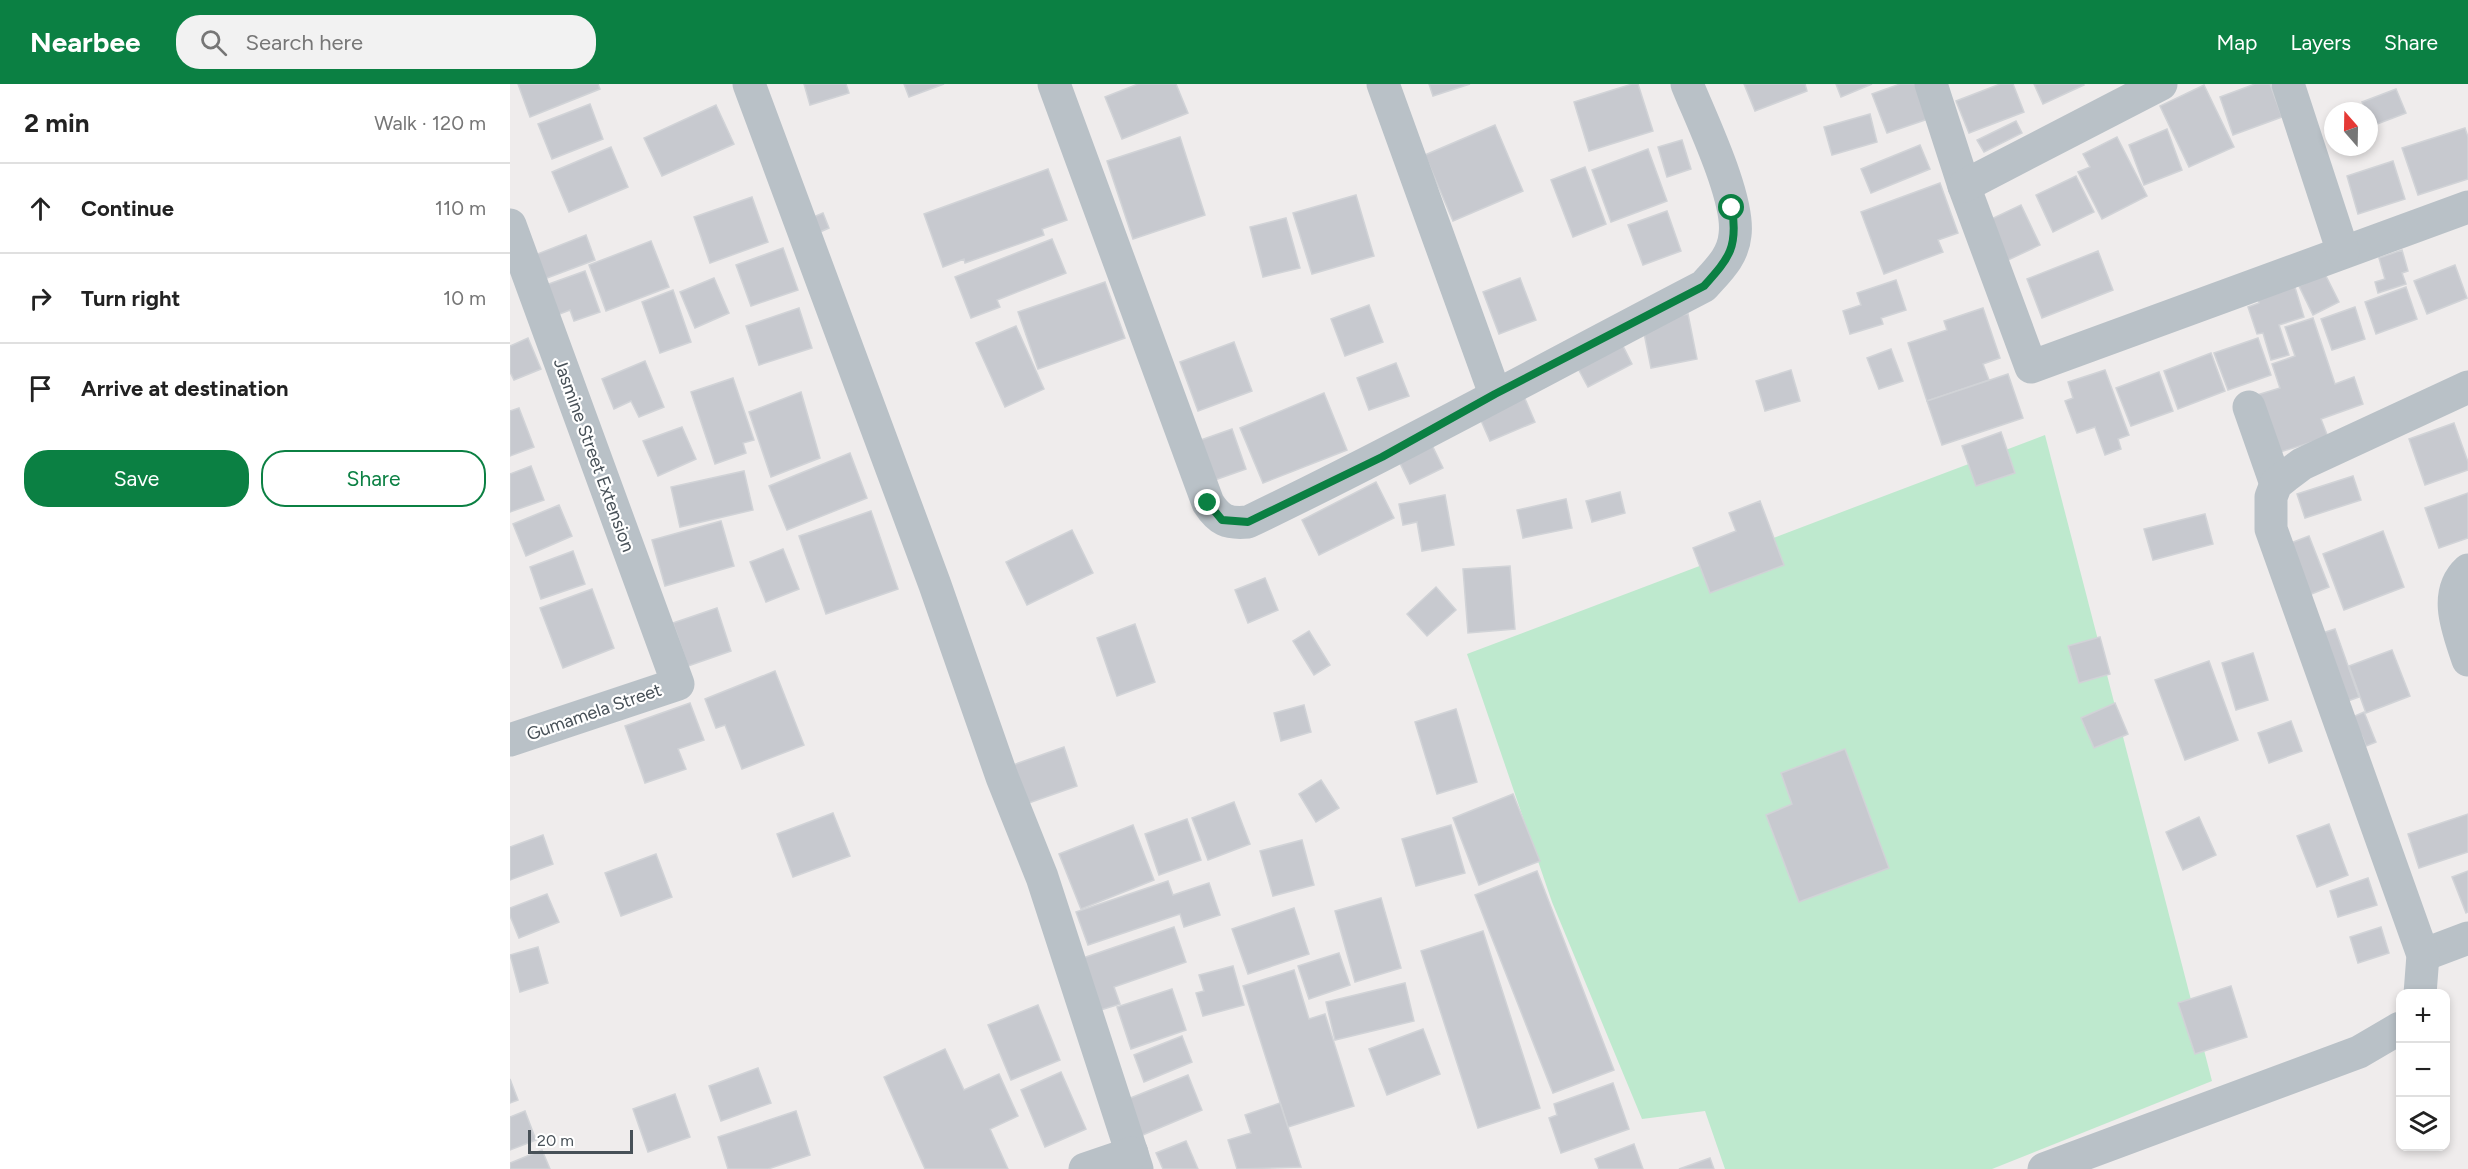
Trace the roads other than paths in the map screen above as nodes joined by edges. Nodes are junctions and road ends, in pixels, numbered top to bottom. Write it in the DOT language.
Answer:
graph roads {
  1 [pos="749,84"];
  2 [pos="1054,84"];
  3 [pos="1383,84"];
  4 [pos="1687,84"];
  5 [pos="1931,84"];
  6 [pos="2161,84"];
  7 [pos="2288,84"];
  8 [pos="2110,96"];
  9 [pos="1964,186"];
  10 [pos="2468,207"];
  11 [pos="510,225"];
  12 [pos="2343,252"];
  13 [pos="2468,387"];
  14 [pos="1495,394"];
  15 [pos="2249,407"];
  16 [pos="2276,484"];
  17 [pos="2468,570"];
  18 [pos="2468,660"];
  19 [pos="678,684"];
  20 [pos="510,740"];
  21 [pos="2468,938"];
  22 [pos="2423,955"];
  23 [pos="2420,989"];
  24 [pos="2396,1030"];
  25 [pos="1135,1161"];
  26 [pos="1084,1169"];
  27 [pos="2044,1169"];
  1 -- 25 [label="street"];
  2 -- 14 [label="street"];
  3 -- 14 [label="street"];
  4 -- 14 [label="street"];
  5 -- 9 [label="street"];
  6 -- 8 [label="street"];
  7 -- 12 [label="street"];
  8 -- 9 [label="street"];
  9 -- 12 [label="street"];
  10 -- 12 [label="street"];
  11 -- 19 [label="street, Jasmine Street Extension"];
  13 -- 16 [label="street"];
  15 -- 16 [label="street"];
  16 -- 22 [label="street"];
  17 -- 18 [label="street"];
  19 -- 20 [label="street, Gumamela Street"];
  21 -- 22 [label="street"];
  22 -- 23 [label="street"];
  24 -- 27 [label="street"];
  25 -- 26 [label="street"];
}
